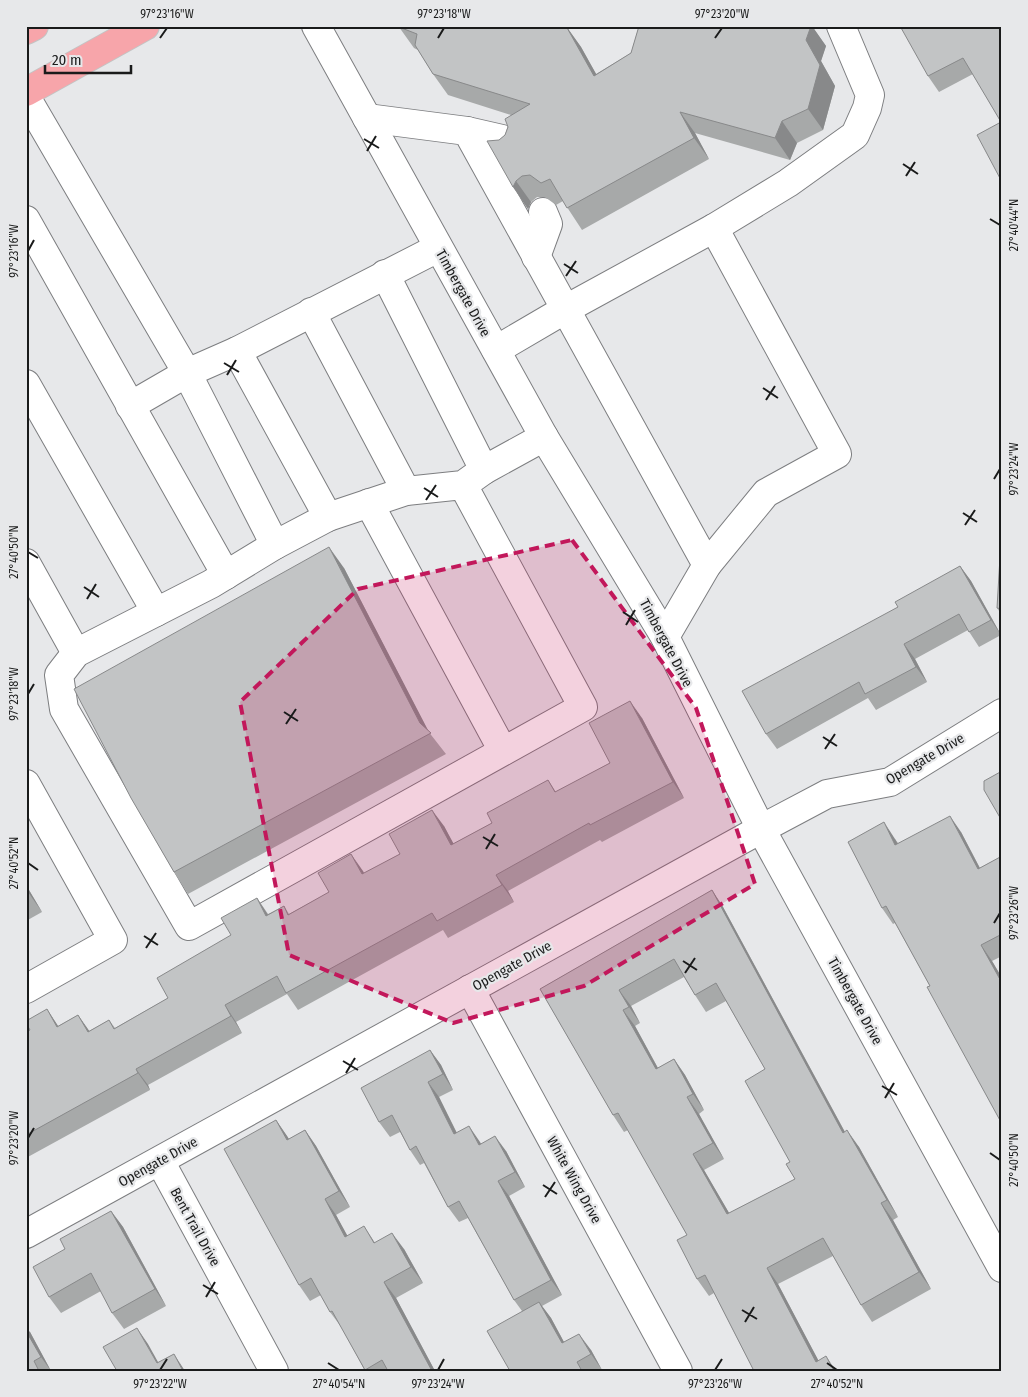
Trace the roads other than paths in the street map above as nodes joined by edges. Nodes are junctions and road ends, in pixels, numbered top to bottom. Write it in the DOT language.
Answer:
graph roads {
  1 [pos="34,26"];
  2 [pos="145,26"];
  3 [pos="316,26"];
  4 [pos="841,26"];
  5 [pos="26,30"];
  6 [pos="26,92"];
  7 [pos="26,97"];
  8 [pos="366,118"];
  9 [pos="467,131"];
  10 [pos="507,148"];
  11 [pos="543,212"];
  12 [pos="26,220"];
  13 [pos="714,228"];
  14 [pos="438,248"];
  15 [pos="536,257"];
  16 [pos="385,274"];
  17 [pos="566,309"];
  18 [pos="312,312"];
  19 [pos="496,350"];
  20 [pos="237,351"];
  21 [pos="186,373"];
  22 [pos="26,384"];
  23 [pos="130,406"];
  24 [pos="544,437"];
  25 [pos="473,478"];
  26 [pos="406,491"];
  27 [pos="369,503"];
  28 [pos="328,517"];
  29 [pos="276,545"];
  30 [pos="26,564"];
  31 [pos="708,565"];
  32 [pos="226,575"];
  33 [pos="156,612"];
  34 [pos="665,637"];
  35 [pos="76,653"];
  36 [pos="1002,713"];
  37 [pos="503,751"];
  38 [pos="26,784"];
  39 [pos="761,829"];
  40 [pos="26,989"];
  41 [pos="470,989"];
  42 [pos="160,1161"];
  43 [pos="26,1234"];
  44 [pos="1002,1268"];
  45 [pos="274,1371"];
  46 [pos="678,1371"];
  1 -- 5 [label="main road"];
  2 -- 6 [label="main road"];
  3 -- 8 [label="street, Timbergate Drive"];
  4 -- 13 [label="street"];
  7 -- 21 [label="street"];
  8 -- 9 [label="street"];
  8 -- 14 [label="street, Timbergate Drive"];
  9 -- 10 [label="street"];
  9 -- 15 [label="street"];
  11 -- 15 [label="street"];
  12 -- 23 [label="street"];
  13 -- 17 [label="street"];
  13 -- 31 [label="street"];
  14 -- 16 [label="street"];
  14 -- 19 [label="street, Timbergate Drive"];
  15 -- 17 [label="street"];
  16 -- 18 [label="street"];
  16 -- 25 [label="street"];
  17 -- 19 [label="street"];
  17 -- 31 [label="street"];
  18 -- 20 [label="street"];
  18 -- 26 [label="street"];
  19 -- 24 [label="street, Timbergate Drive"];
  20 -- 21 [label="street"];
  20 -- 28 [label="street"];
  21 -- 23 [label="street"];
  21 -- 29 [label="street"];
  22 -- 33 [label="street"];
  23 -- 32 [label="street"];
  24 -- 25 [label="street"];
  24 -- 34 [label="street, Timbergate Drive"];
  25 -- 26 [label="street"];
  25 -- 37 [label="street"];
  26 -- 27 [label="street"];
  27 -- 28 [label="street"];
  27 -- 37 [label="street"];
  28 -- 29 [label="street"];
  29 -- 32 [label="street"];
  30 -- 35 [label="street"];
  31 -- 34 [label="street"];
  32 -- 33 [label="street"];
  33 -- 35 [label="street"];
  34 -- 39 [label="street, Timbergate Drive"];
  35 -- 37 [label="street"];
  36 -- 39 [label="street, Opengate Drive"];
  38 -- 40 [label="street"];
  39 -- 41 [label="street, Opengate Drive"];
  39 -- 44 [label="street, Timbergate Drive"];
  41 -- 42 [label="street, Opengate Drive"];
  41 -- 46 [label="street, White Wing Drive"];
  42 -- 43 [label="street, Opengate Drive"];
  42 -- 45 [label="street, Bent Trail Drive"];
}
